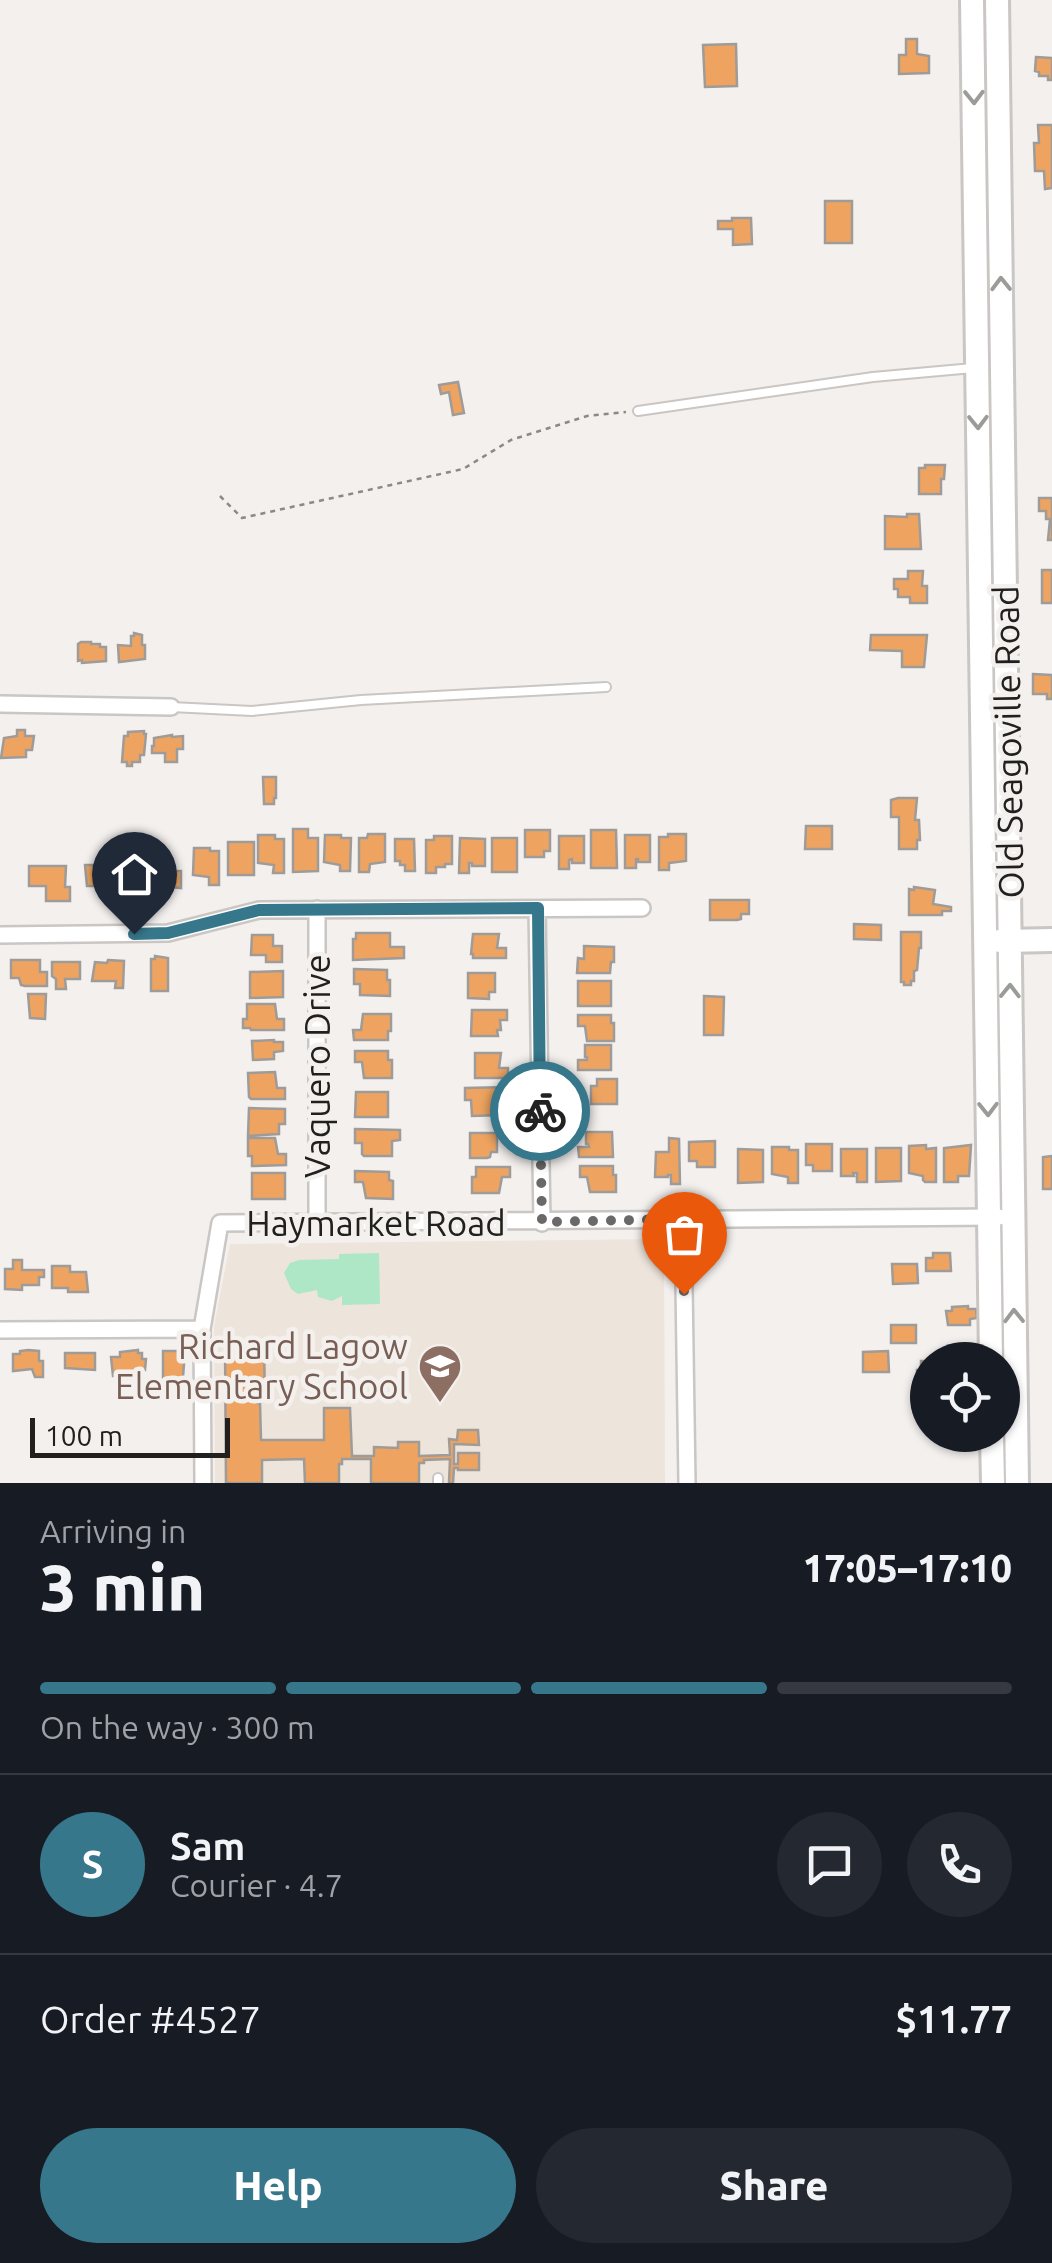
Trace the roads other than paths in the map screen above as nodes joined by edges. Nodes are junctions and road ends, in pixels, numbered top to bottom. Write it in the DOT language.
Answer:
graph roads {
  1 [pos="972,0"];
  2 [pos="997,0"];
  3 [pos="998,33"];
  4 [pos="973,34"];
  5 [pos="975,198"];
  6 [pos="1000,198"];
  7 [pos="978,368"];
  8 [pos="1002,368"];
  9 [pos="638,411"];
  10 [pos="981,565"];
  11 [pos="1005,565"];
  12 [pos="606,687"];
  13 [pos="0,704"];
  14 [pos="171,707"];
  15 [pos="538,908"];
  16 [pos="642,908"];
  17 [pos="316,910"];
  18 [pos="0,934"];
  19 [pos="1052,940"];
  20 [pos="986,941"];
  21 [pos="1010,941"];
  22 [pos="1001,1217"];
  23 [pos="683,1219"];
  24 [pos="317,1222"];
  25 [pos="542,1222"];
  26 [pos="202,1328"];
  27 [pos="0,1330"];
  28 [pos="992,1342"];
  29 [pos="992,1452"];
  30 [pos="203,1483"];
  31 [pos="688,1483"];
  32 [pos="992,1483"];
  33 [pos="1017,1483"];
  1 -- 4 [label="main road, Old Seagoville Road"];
  2 -- 3 [label="main road, Old Seagoville Road"];
  3 -- 4 [label="main road"];
  3 -- 6 [label="main road, Old Seagoville Road"];
  4 -- 5 [label="main road, Old Seagoville Road, one-way"];
  5 -- 6 [label="main road"];
  5 -- 7 [label="main road, Old Seagoville Road"];
  8 -- 6 [label="main road, Old Seagoville Road, one-way"];
  7 -- 8 [label="main road"];
  7 -- 9 [label="lane"];
  7 -- 10 [label="main road, Old Seagoville Road, one-way"];
  8 -- 11 [label="main road, Old Seagoville Road"];
  10 -- 11 [label="main road"];
  10 -- 20 [label="main road, Old Seagoville Road"];
  11 -- 21 [label="main road, Old Seagoville Road"];
  12 -- 14 [label="lane"];
  13 -- 14 [label="street"];
  15 -- 16 [label="street"];
  15 -- 17 [label="street"];
  15 -- 25 [label="street"];
  17 -- 18 [label="street"];
  17 -- 24 [label="street, Vaquero Drive"];
  19 -- 21 [label="main road"];
  20 -- 21 [label="main road"];
  20 -- 22 [label="main road, Old Seagoville Road, one-way"];
  22 -- 21 [label="main road, Old Seagoville Road, one-way"];
  22 -- 23 [label="street, Haymarket Road"];
  22 -- 28 [label="main road, Old Seagoville Road"];
  33 -- 22 [label="main road, Old Seagoville Road, one-way"];
  23 -- 25 [label="street, Haymarket Road"];
  23 -- 31 [label="street"];
  24 -- 25 [label="street, Haymarket Road"];
  24 -- 26 [label="street, Haymarket Road"];
  26 -- 27 [label="street"];
  26 -- 30 [label="street"];
  29 -- 32 [label="main road"];
}
